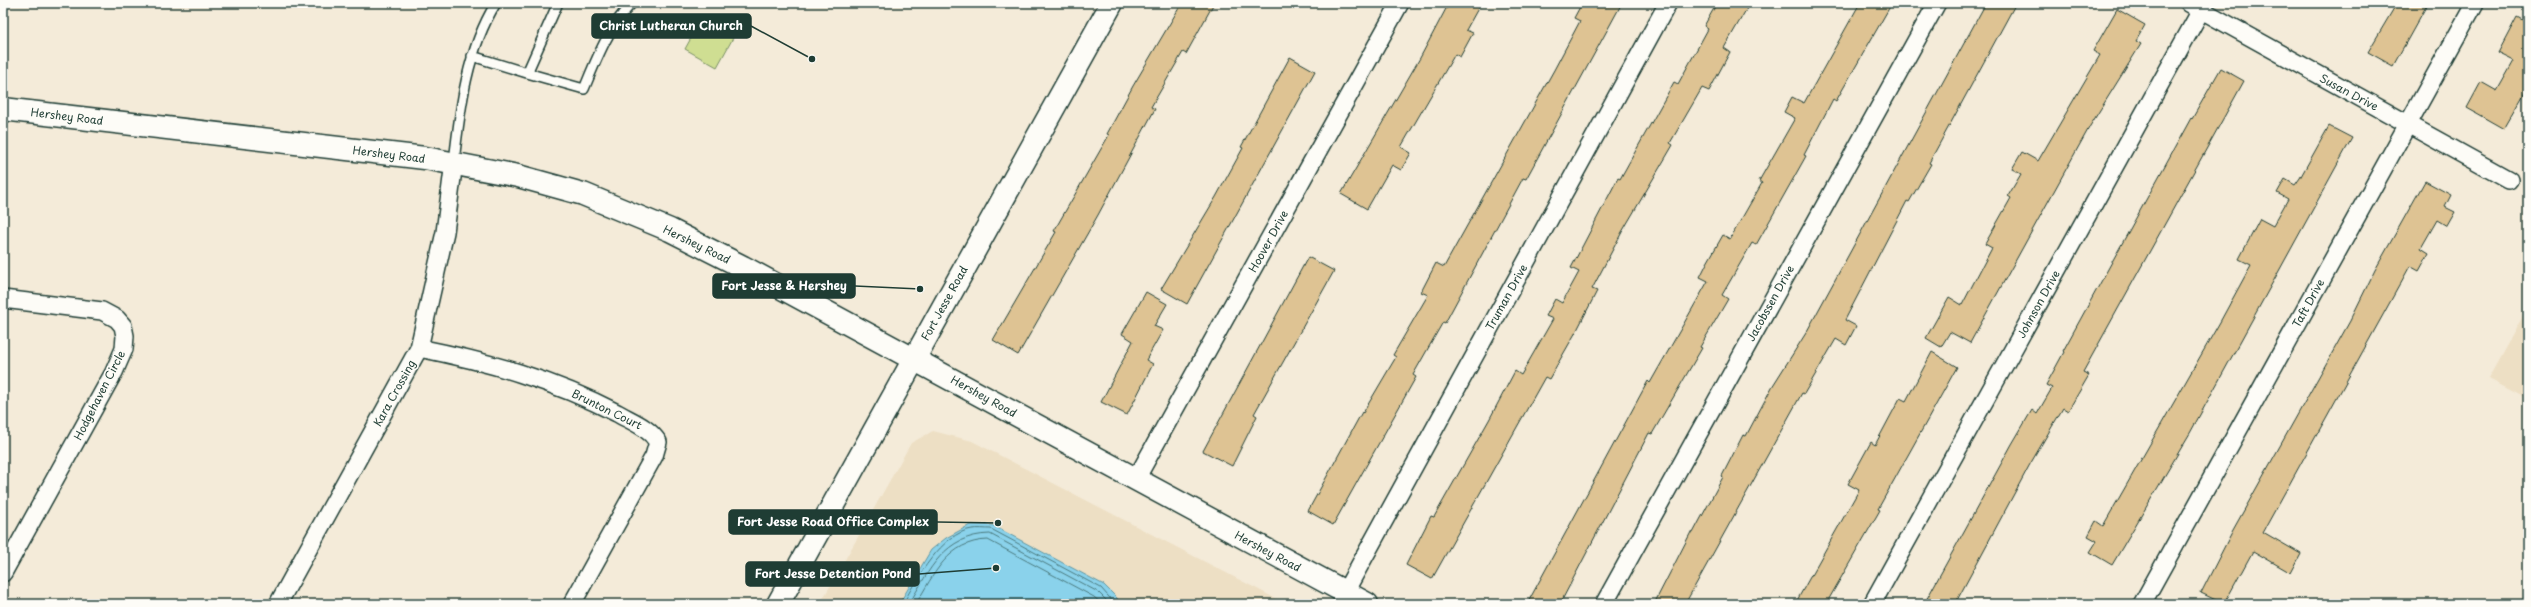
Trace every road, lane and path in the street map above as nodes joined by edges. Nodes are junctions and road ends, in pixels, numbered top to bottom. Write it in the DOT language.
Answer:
graph roads {
  1 [pos="496,3"];
  2 [pos="558,3"];
  3 [pos="632,3"];
  4 [pos="1112,3"];
  5 [pos="1400,3"];
  6 [pos="1668,3"];
  7 [pos="1937,3"];
  8 [pos="2475,3"];
  9 [pos="2198,5"];
  10 [pos="472,56"];
  11 [pos="526,73"];
  12 [pos="3,109"];
  13 [pos="2408,124"];
  14 [pos="454,162"];
  15 [pos="2509,180"];
  16 [pos="3,299"];
  17 [pos="419,348"];
  18 [pos="913,357"];
  19 [pos="1136,479"];
  20 [pos="3,573"];
  21 [pos="1345,592"];
  22 [pos="278,604"];
  23 [pos="572,604"];
  24 [pos="778,604"];
  25 [pos="1367,604"];
  26 [pos="1604,604"];
  27 [pos="1872,604"];
  28 [pos="2142,604"];
  1 -- 10 [label="lane"];
  2 -- 11 [label="lane"];
  3 -- 11 [label="lane"];
  4 -- 18 [label="main road, Fort Jesse Road"];
  5 -- 19 [label="street, Hoover Drive"];
  6 -- 21 [label="street, Truman Drive"];
  7 -- 26 [label="street, Jacobssen Drive"];
  8 -- 13 [label="street, Taft Drive"];
  9 -- 13 [label="street, Susan Drive"];
  9 -- 27 [label="street, Johnson Drive"];
  10 -- 11 [label="lane"];
  10 -- 14 [label="lane"];
  12 -- 14 [label="main road, Hershey Road"];
  13 -- 15 [label="street, Susan Drive"];
  13 -- 28 [label="street, Taft Drive"];
  14 -- 17 [label="street, Kara Crossing"];
  14 -- 18 [label="main road, Hershey Road"];
  16 -- 20 [label="street, Hodgehaven Circle"];
  17 -- 22 [label="street, Kara Crossing"];
  17 -- 23 [label="street, Brunton Court"];
  18 -- 19 [label="main road, Hershey Road"];
  18 -- 24 [label="main road, Fort Jesse Road"];
  19 -- 21 [label="main road, Hershey Road"];
  21 -- 25 [label="main road, Hershey Road"];
}
